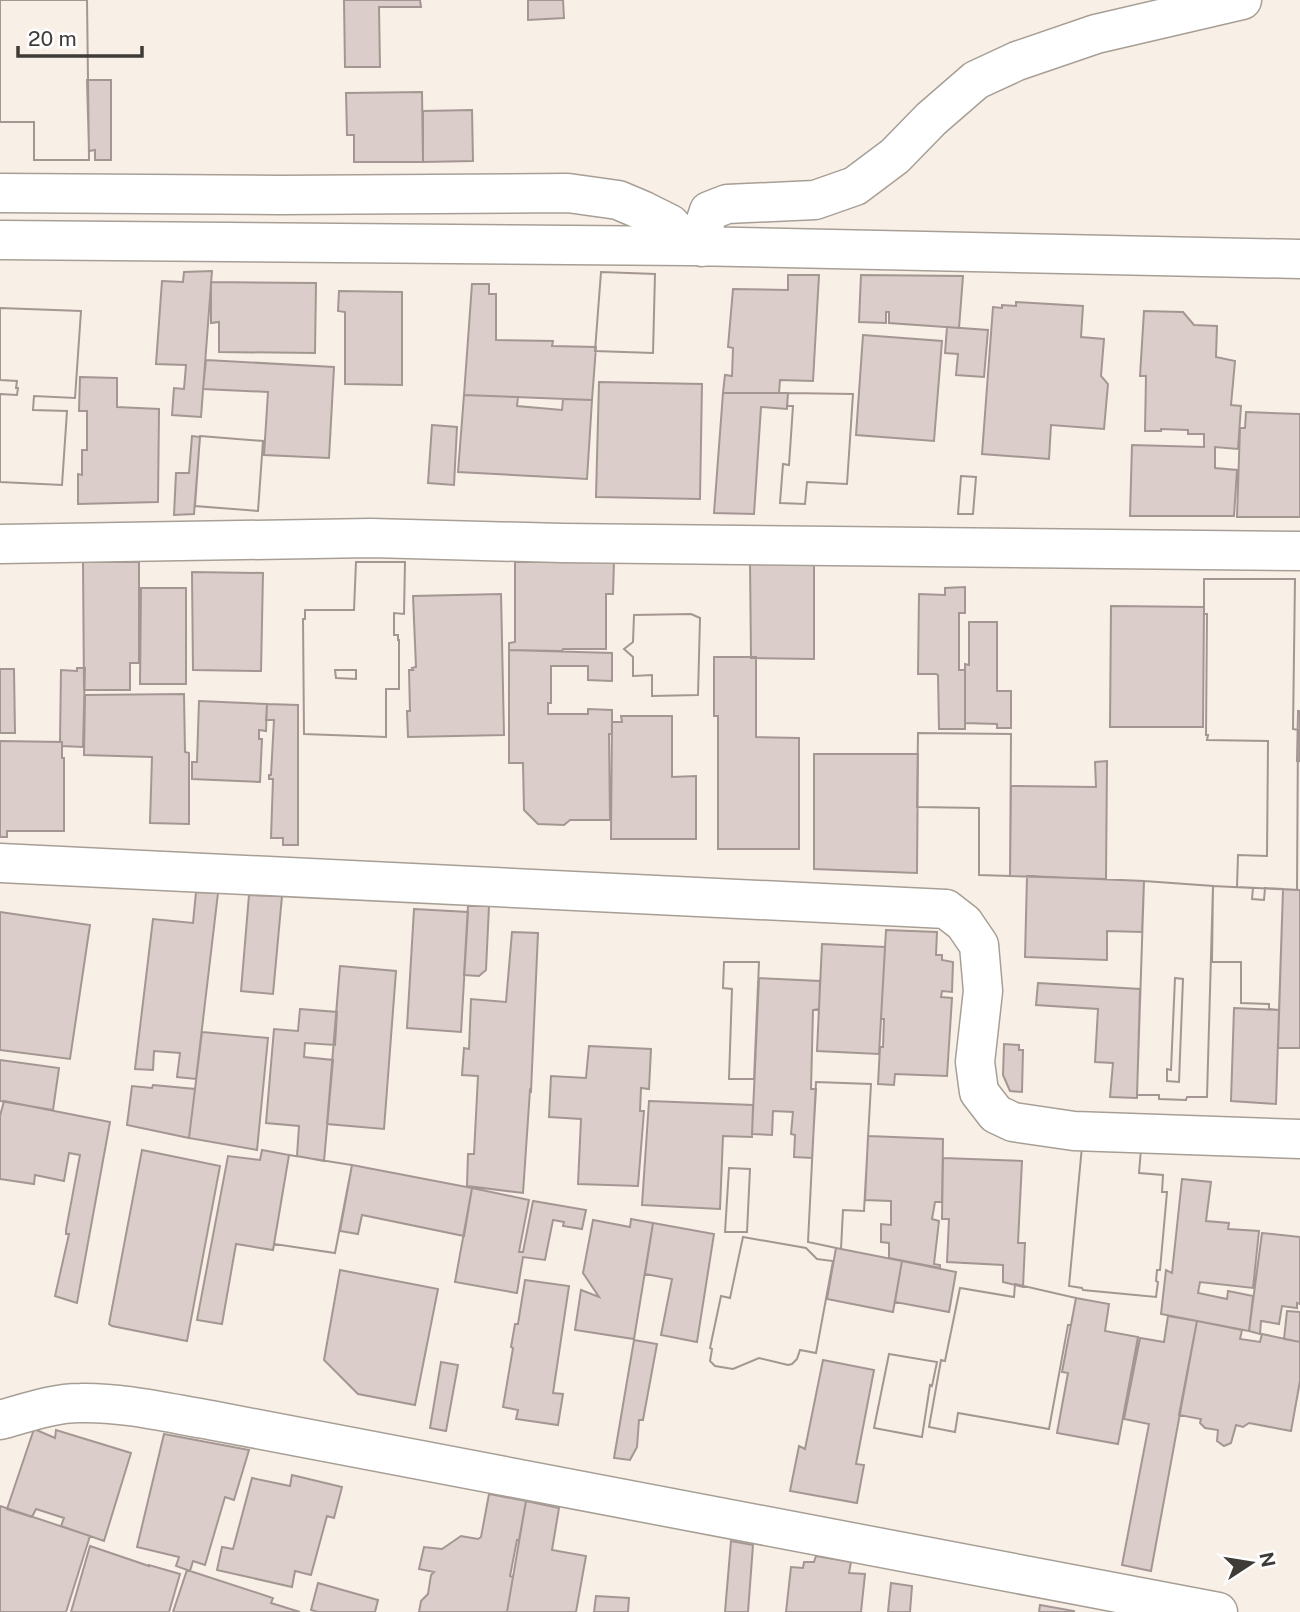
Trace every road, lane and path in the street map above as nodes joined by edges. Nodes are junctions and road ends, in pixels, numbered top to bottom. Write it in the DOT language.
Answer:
graph roads {
  1 [pos="1242,0"];
  2 [pos="0,193"];
  3 [pos="0,240"];
  4 [pos="696,247"];
  5 [pos="1300,259"];
  6 [pos="0,544"];
  7 [pos="1300,551"];
  8 [pos="0,863"];
  9 [pos="1300,1139"];
  10 [pos="0,1420"];
  11 [pos="1218,1612"];
  1 -- 4 [label="street"];
  2 -- 4 [label="street"];
  3 -- 4 [label="street"];
  4 -- 5 [label="street"];
  6 -- 7 [label="street"];
  8 -- 9 [label="street"];
  10 -- 11 [label="street"];
}
